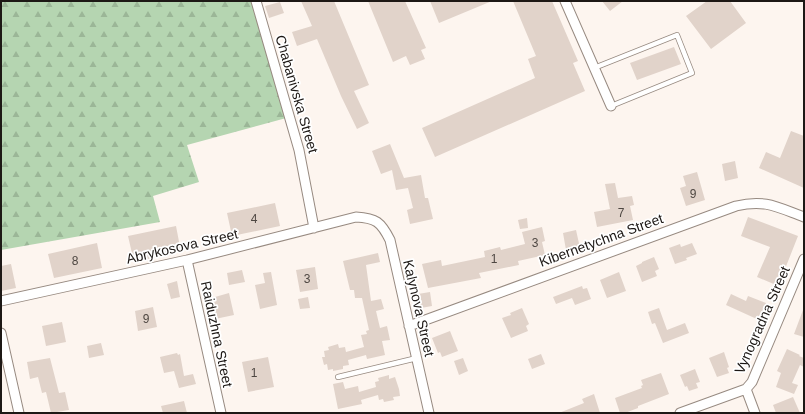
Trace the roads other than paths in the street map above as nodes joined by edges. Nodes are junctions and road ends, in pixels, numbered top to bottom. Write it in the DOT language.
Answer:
graph roads {
  1 [pos="256,1"];
  2 [pos="565,1"];
  3 [pos="594,68"];
  4 [pos="611,106"];
  5 [pos="804,217"];
  6 [pos="369,218"];
  7 [pos="314,228"];
  8 [pos="804,259"];
  9 [pos="187,260"];
  10 [pos="1,301"];
  11 [pos="409,326"];
  12 [pos="1,333"];
  13 [pos="416,358"];
  14 [pos="338,377"];
  15 [pos="746,389"];
  16 [pos="19,413"];
  17 [pos="220,413"];
  18 [pos="429,413"];
  19 [pos="680,413"];
  20 [pos="755,413"];
  1 -- 7 [label="street, Chabanivska Street"];
  2 -- 3 [label="street"];
  3 -- 4 [label="street"];
  3 -- 4 [label="lane"];
  5 -- 11 [label="street, Kibernetychna Street"];
  6 -- 7 [label="street, Abrykosova Street"];
  6 -- 11 [label="street, Kalynova Street"];
  7 -- 9 [label="street, Abrykosova Street"];
  8 -- 15 [label="street, Vynogradna Street"];
  9 -- 10 [label="street, Abrykosova Street"];
  9 -- 17 [label="street, Raiduzhna Street"];
  11 -- 13 [label="street, Kalynova Street"];
  12 -- 16 [label="street"];
  13 -- 14 [label="lane"];
  13 -- 18 [label="street, Kalynova Street"];
  15 -- 19 [label="street"];
  15 -- 20 [label="street, Vynogradna Street"];
}
